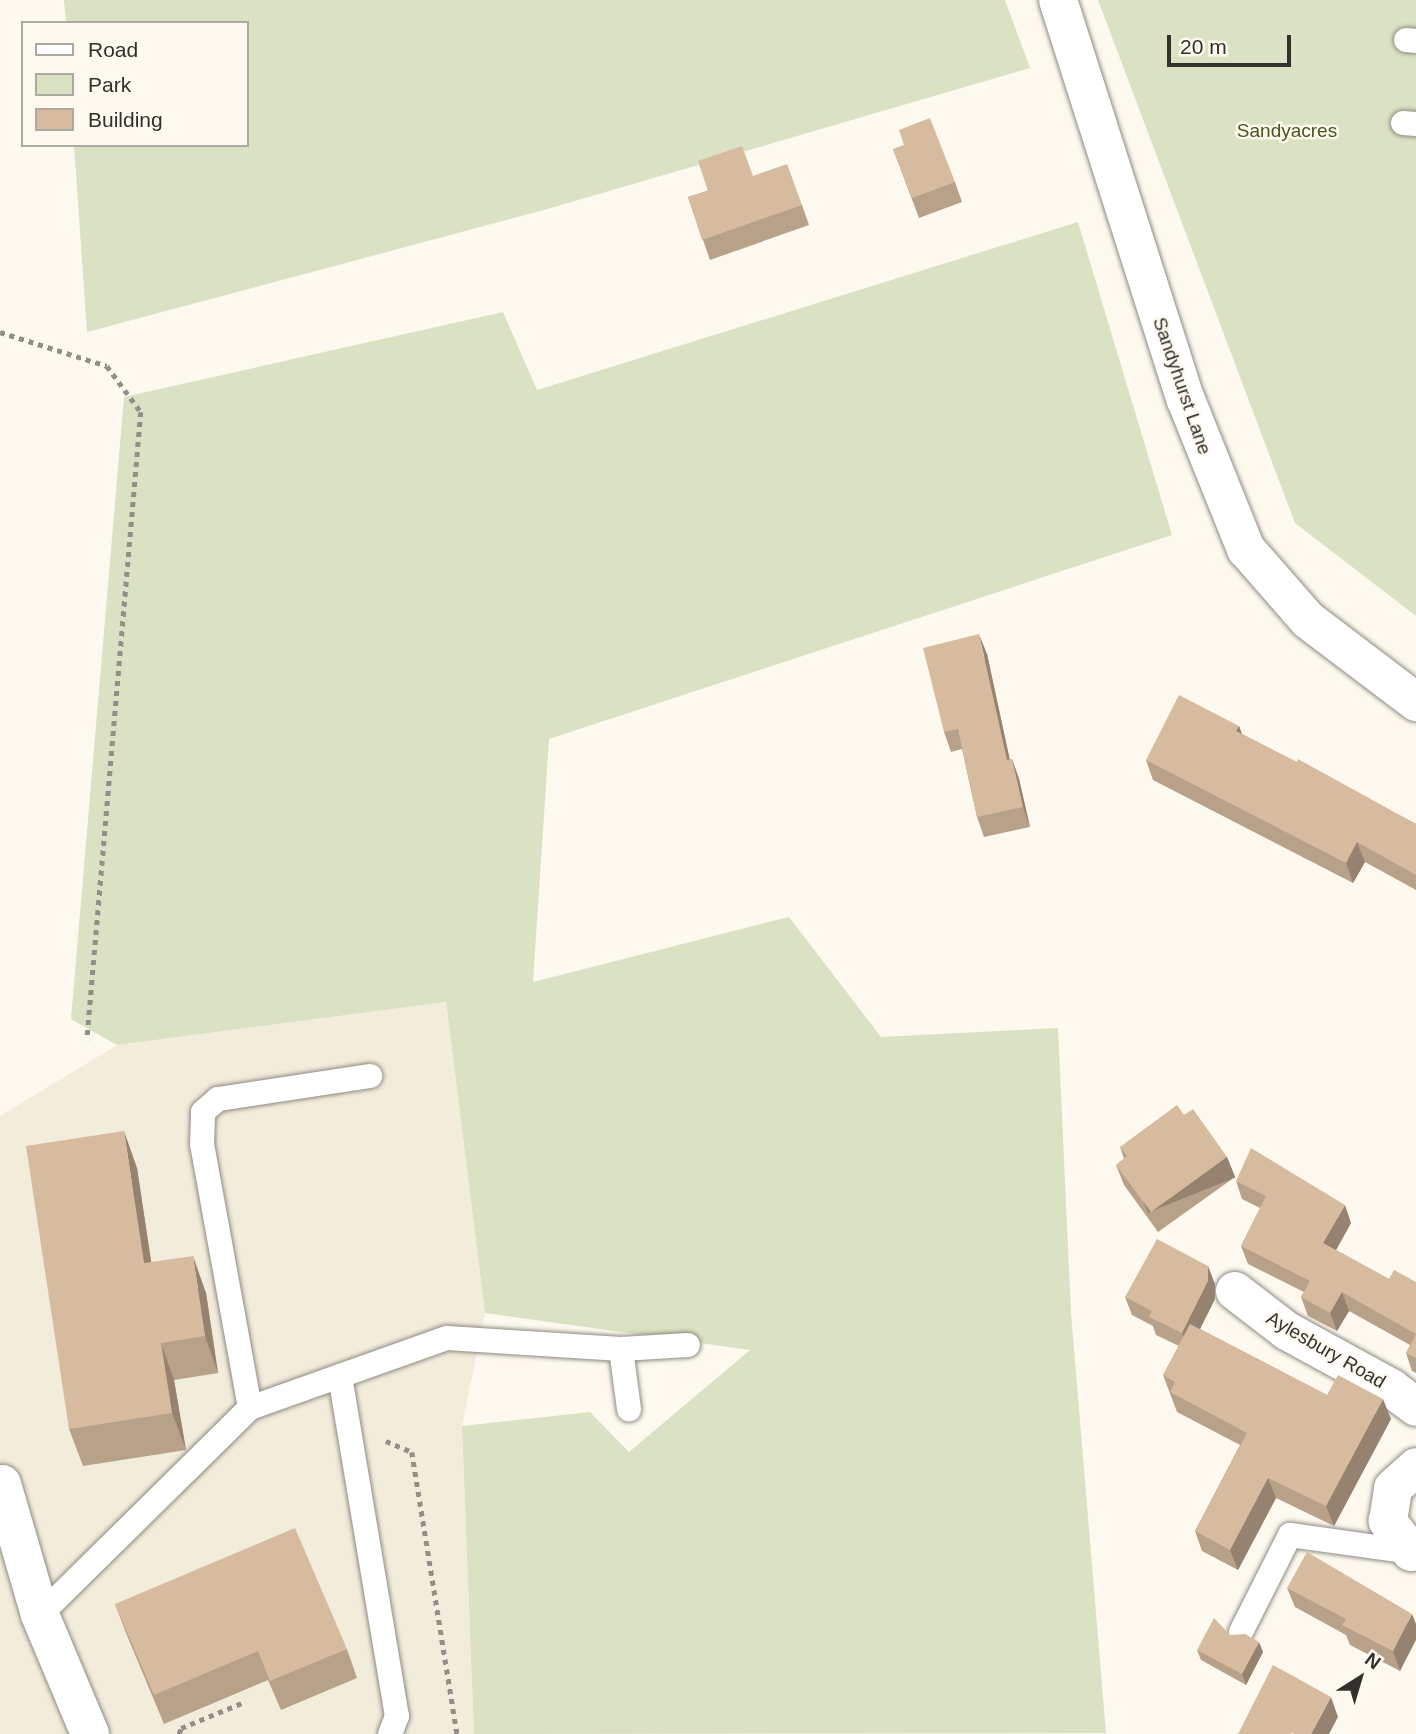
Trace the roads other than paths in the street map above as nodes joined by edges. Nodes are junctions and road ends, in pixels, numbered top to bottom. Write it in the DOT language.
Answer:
graph roads {
  1 [pos="1058,0"];
  2 [pos="1416,702"];
  3 [pos="370,1076"];
  4 [pos="1235,1292"];
  5 [pos="688,1345"];
  6 [pos="621,1349"];
  7 [pos="340,1376"];
  8 [pos="1416,1407"];
  9 [pos="250,1408"];
  10 [pos="629,1409"];
  11 [pos="1416,1467"];
  12 [pos="2,1483"];
  13 [pos="1414,1553"];
  14 [pos="40,1615"];
  15 [pos="1241,1632"];
  16 [pos="90,1734"];
  17 [pos="390,1734"];
  1 -- 2 [label="street, Sandyhurst Lane"];
  3 -- 9 [label="lane"];
  4 -- 8 [label="street, Aylesbury Road"];
  5 -- 6 [label="lane"];
  6 -- 7 [label="lane"];
  6 -- 10 [label="lane"];
  7 -- 9 [label="lane"];
  7 -- 17 [label="lane"];
  9 -- 14 [label="lane"];
  11 -- 13 [label="street"];
  12 -- 14 [label="street"];
  13 -- 15 [label="lane"];
  14 -- 16 [label="street"];
}
